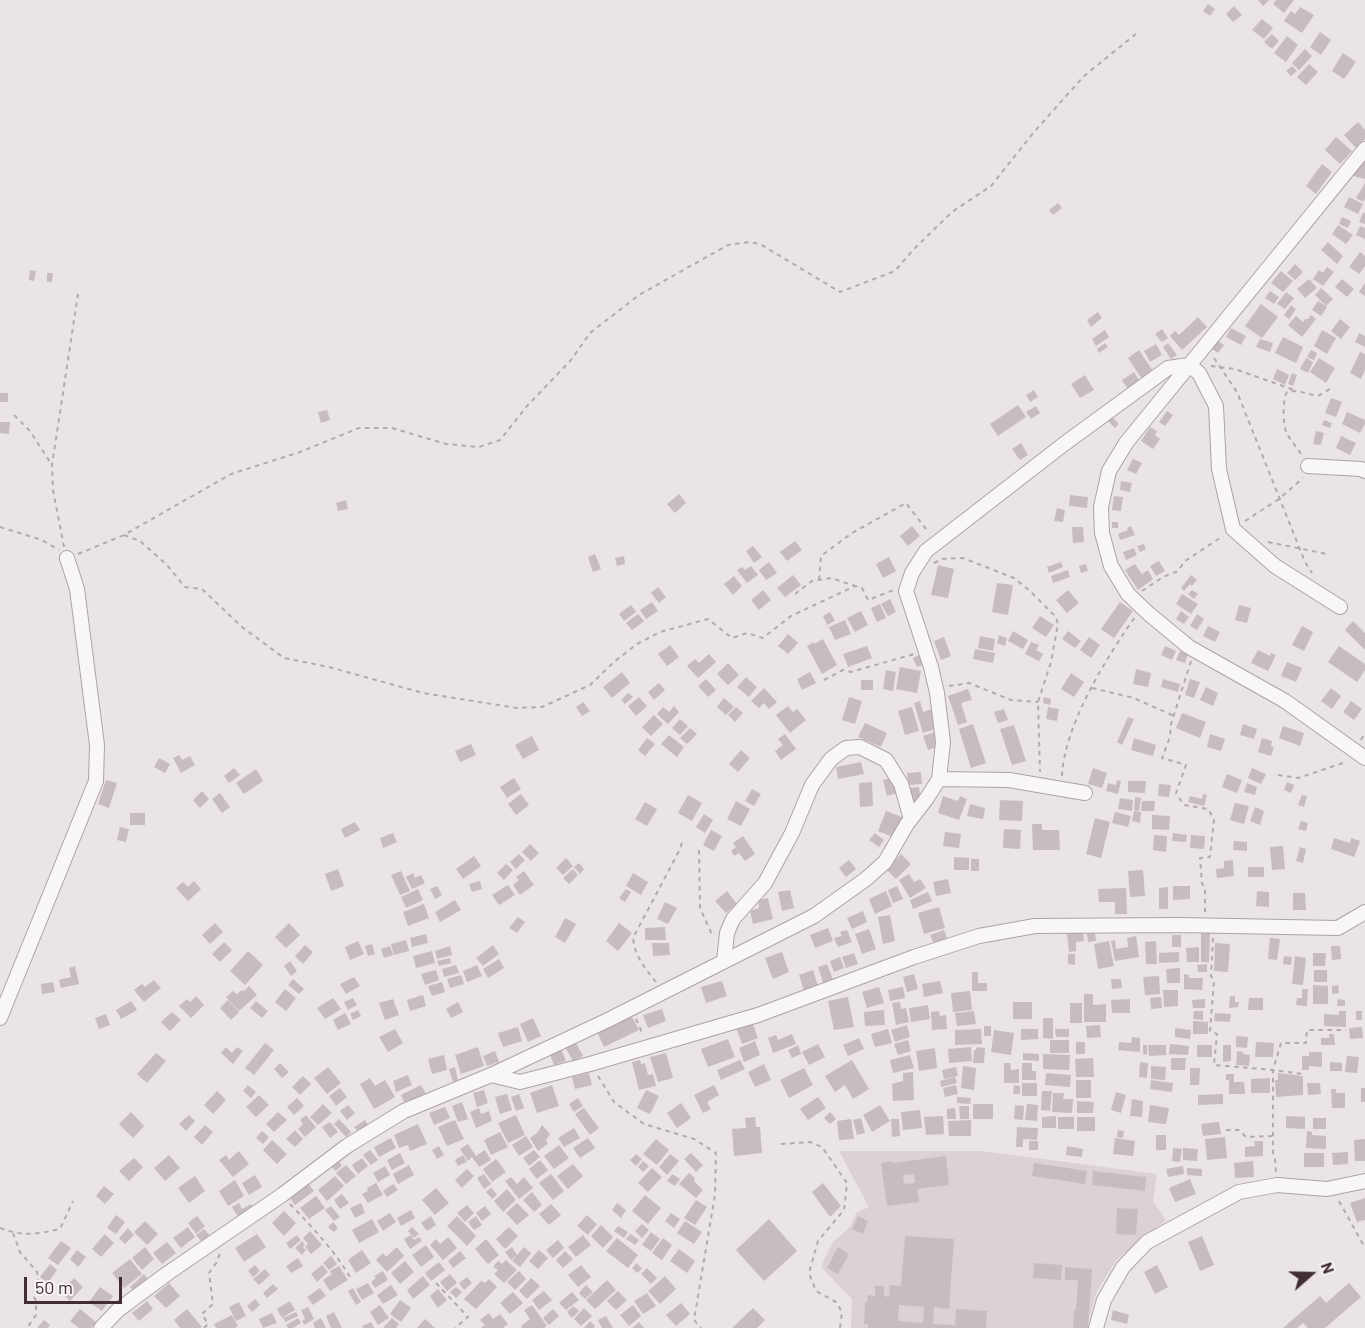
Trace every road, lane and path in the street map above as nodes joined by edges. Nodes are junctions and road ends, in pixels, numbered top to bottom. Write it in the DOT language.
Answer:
graph roads {
  1 [pos="1137,33"];
  2 [pos="1365,149"];
  3 [pos="78,294"];
  4 [pos="1205,345"];
  5 [pos="1189,365"];
  6 [pos="1220,367"];
  7 [pos="1330,389"];
  8 [pos="1297,391"];
  9 [pos="14,415"];
  10 [pos="52,465"];
  11 [pos="1308,466"];
  12 [pos="1365,471"];
  13 [pos="1280,499"];
  14 [pos="0,527"];
  15 [pos="1233,529"];
  16 [pos="124,535"];
  17 [pos="1262,541"];
  18 [pos="937,542"];
  19 [pos="1299,548"];
  20 [pos="1327,554"];
  21 [pos="67,558"];
  22 [pos="932,564"];
  23 [pos="819,580"];
  24 [pos="855,586"];
  25 [pos="906,591"];
  26 [pos="795,594"];
  27 [pos="1326,597"];
  28 [pos="1137,603"];
  29 [pos="1340,607"];
  30 [pos="1195,650"];
  31 [pos="926,651"];
  32 [pos="824,680"];
  33 [pos="1092,688"];
  34 [pos="936,689"];
  35 [pos="1038,702"];
  36 [pos="1174,716"];
  37 [pos="1364,757"];
  38 [pos="1278,776"];
  39 [pos="939,778"];
  40 [pos="1041,785"];
  41 [pos="1062,789"];
  42 [pos="1085,793"];
  43 [pos="911,819"];
  44 [pos="683,839"];
  45 [pos="699,850"];
  46 [pos="1365,912"];
  47 [pos="1209,926"];
  48 [pos="714,940"];
  49 [pos="724,961"];
  50 [pos="663,992"];
  51 [pos="631,1008"];
  52 [pos="0,1018"];
  53 [pos="1346,1030"];
  54 [pos="648,1047"];
  55 [pos="590,1064"];
  56 [pos="1273,1070"];
  57 [pos="1303,1074"];
  58 [pos="491,1075"];
  59 [pos="1226,1130"];
  60 [pos="1272,1136"];
  61 [pos="781,1144"];
  62 [pos="1365,1181"];
  63 [pos="1277,1185"];
  64 [pos="1332,1188"];
  65 [pos="282,1195"];
  66 [pos="73,1201"];
  67 [pos="0,1228"];
  68 [pos="13,1233"];
  69 [pos="223,1236"];
  70 [pos="1365,1248"];
  71 [pos="350,1277"];
  72 [pos="436,1283"];
  73 [pos="27,1328"];
  74 [pos="101,1328"];
  75 [pos="204,1328"];
  76 [pos="456,1328"];
  77 [pos="700,1328"];
  78 [pos="840,1328"];
  79 [pos="1096,1328"];
  1 -- 16 [label="path"];
  2 -- 4 [label="street"];
  3 -- 10 [label="path"];
  4 -- 5 [label="street"];
  4 -- 6 [label="path"];
  5 -- 6 [label="path"];
  5 -- 15 [label="street"];
  5 -- 18 [label="street"];
  5 -- 28 [label="street"];
  6 -- 8 [label="path"];
  6 -- 13 [label="path"];
  7 -- 8 [label="path"];
  8 -- 11 [label="path"];
  9 -- 10 [label="path"];
  10 -- 21 [label="path"];
  11 -- 12 [label="street"];
  11 -- 13 [label="path"];
  13 -- 15 [label="path"];
  13 -- 19 [label="path"];
  14 -- 21 [label="path"];
  15 -- 27 [label="street"];
  15 -- 28 [label="path"];
  16 -- 21 [label="path"];
  16 -- 24 [label="path"];
  17 -- 19 [label="path"];
  18 -- 23 [label="path"];
  18 -- 25 [label="street"];
  19 -- 20 [label="path"];
  19 -- 27 [label="path"];
  21 -- 52 [label="street"];
  22 -- 35 [label="path"];
  23 -- 24 [label="path"];
  23 -- 26 [label="path"];
  24 -- 25 [label="path"];
  25 -- 31 [label="street"];
  27 -- 29 [label="street"];
  28 -- 30 [label="street"];
  28 -- 33 [label="path"];
  30 -- 36 [label="path"];
  30 -- 37 [label="street"];
  31 -- 32 [label="path"];
  31 -- 34 [label="street"];
  33 -- 36 [label="path"];
  33 -- 41 [label="path"];
  34 -- 35 [label="path"];
  34 -- 39 [label="street"];
  35 -- 40 [label="path"];
  36 -- 47 [label="path"];
  37 -- 38 [label="path"];
  39 -- 40 [label="street"];
  39 -- 43 [label="street"];
  40 -- 41 [label="street"];
  41 -- 42 [label="street"];
  43 -- 49 [label="street"];
  43 -- 49 [label="street"];
  44 -- 50 [label="path"];
  45 -- 48 [label="path"];
  46 -- 47 [label="street"];
  47 -- 54 [label="street"];
  47 -- 56 [label="path"];
  49 -- 50 [label="street"];
  50 -- 51 [label="street"];
  51 -- 54 [label="path"];
  51 -- 58 [label="street"];
  53 -- 56 [label="path"];
  54 -- 55 [label="street"];
  55 -- 58 [label="street"];
  55 -- 77 [label="path"];
  56 -- 57 [label="path"];
  56 -- 60 [label="path"];
  58 -- 65 [label="street"];
  59 -- 60 [label="path"];
  60 -- 63 [label="path"];
  61 -- 78 [label="path"];
  62 -- 64 [label="street"];
  63 -- 64 [label="street"];
  63 -- 79 [label="street"];
  64 -- 70 [label="path"];
  65 -- 69 [label="street"];
  65 -- 71 [label="path"];
  66 -- 68 [label="path"];
  67 -- 68 [label="path"];
  68 -- 73 [label="path"];
  69 -- 74 [label="street"];
  69 -- 75 [label="path"];
  72 -- 76 [label="path"];
}
